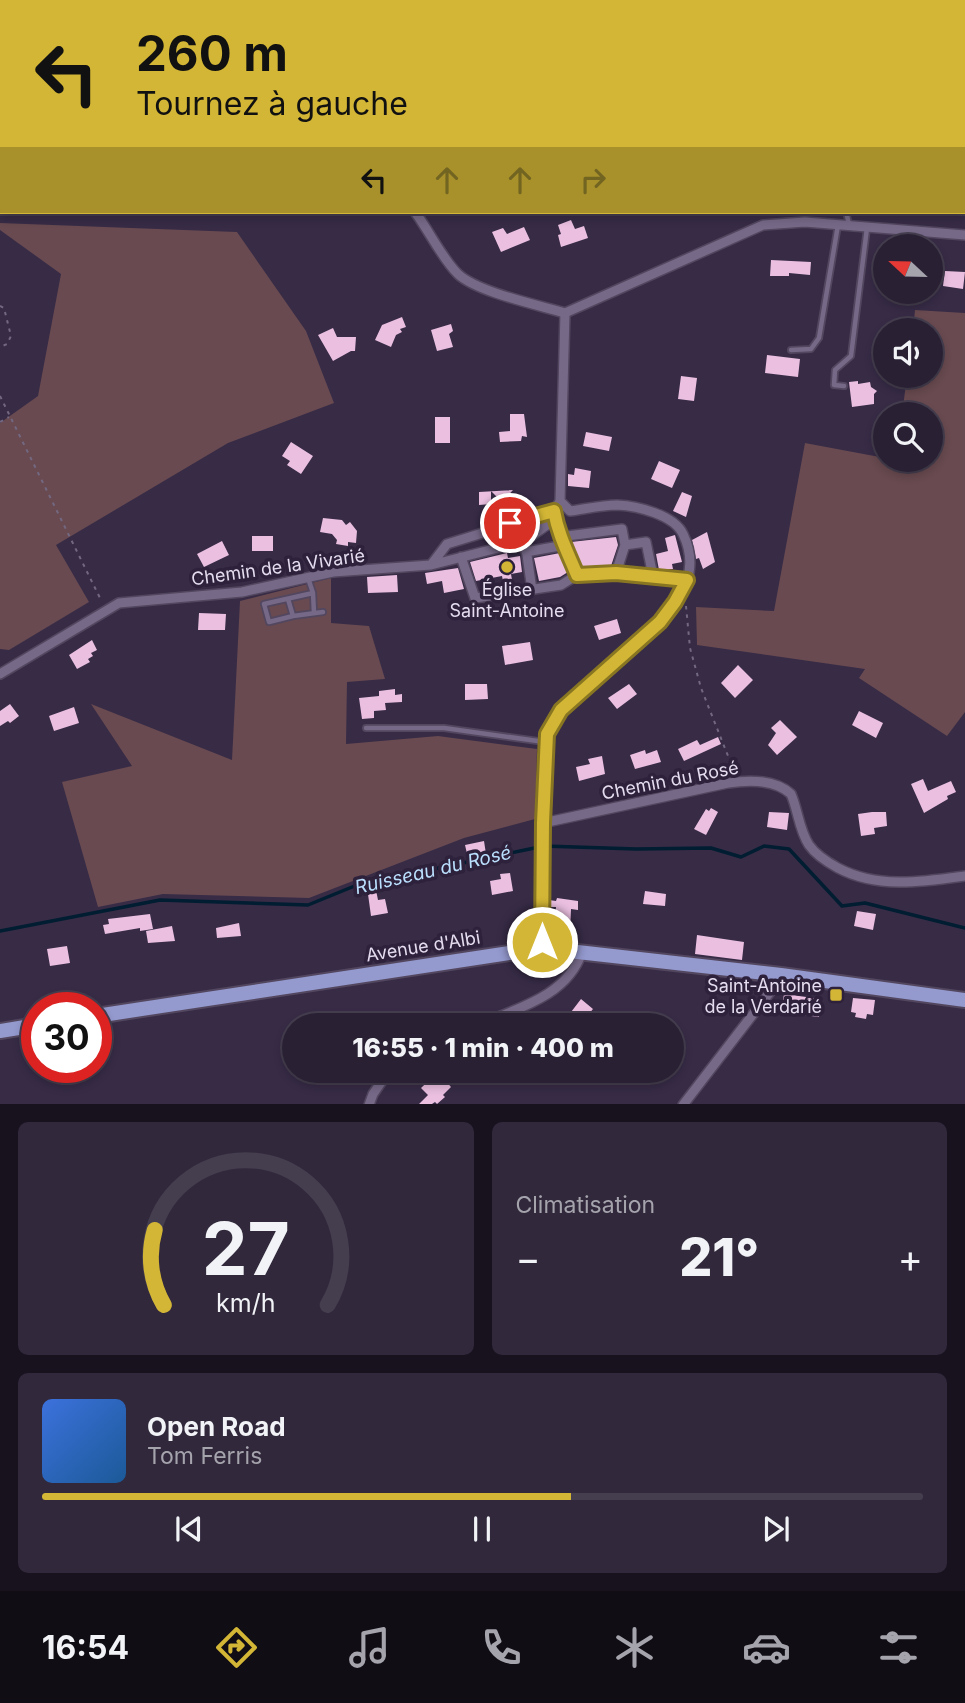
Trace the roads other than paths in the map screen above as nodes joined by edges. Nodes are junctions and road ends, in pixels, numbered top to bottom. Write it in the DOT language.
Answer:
graph roads {
  1 [pos="416,214"];
  2 [pos="846,214"];
  3 [pos="838,224"];
  4 [pos="849,225"];
  5 [pos="867,227"];
  6 [pos="965,235"];
  7 [pos="565,313"];
  8 [pos="790,350"];
  9 [pos="844,386"];
  10 [pos="560,501"];
  11 [pos="555,515"];
  12 [pos="562,541"];
  13 [pos="625,545"];
  14 [pos="526,546"];
  15 [pos="461,557"];
  16 [pos="431,565"];
  17 [pos="616,573"];
  18 [pos="577,575"];
  19 [pos="653,576"];
  20 [pos="308,578"];
  21 [pos="687,580"];
  22 [pos="532,590"];
  23 [pos="313,593"];
  24 [pos="288,598"];
  25 [pos="323,612"];
  26 [pos="314,613"];
  27 [pos="293,616"];
  28 [pos="0,674"];
  29 [pos="366,728"];
  30 [pos="545,742"];
  31 [pos="543,823"];
  32 [pos="965,876"];
  33 [pos="542,948"];
  34 [pos="582,952"];
  35 [pos="780,975"];
  36 [pos="965,1000"];
  37 [pos="506,1013"];
  38 [pos="112,1014"];
  39 [pos="21,1028"];
  40 [pos="0,1031"];
  41 [pos="381,1083"];
  42 [pos="369,1104"];
  43 [pos="683,1104"];
  1 -- 7 [label="street"];
  2 -- 4 [label="lane"];
  3 -- 4 [label="street"];
  3 -- 7 [label="street"];
  3 -- 8 [label="lane"];
  4 -- 5 [label="street"];
  5 -- 6 [label="street"];
  5 -- 9 [label="lane"];
  7 -- 10 [label="street"];
  10 -- 11 [label="street"];
  10 -- 21 [label="street"];
  11 -- 12 [label="street"];
  11 -- 14 [label="street"];
  11 -- 16 [label="street"];
  12 -- 13 [label="street, Chemin de la Vivarié"];
  12 -- 14 [label="street, Chemin de la Vivarié"];
  12 -- 18 [label="street"];
  13 -- 17 [label="street"];
  13 -- 19 [label="street"];
  14 -- 15 [label="street, Chemin de la Vivarié"];
  14 -- 22 [label="street"];
  15 -- 16 [label="street, Chemin de la Vivarié"];
  15 -- 22 [label="street"];
  16 -- 20 [label="street, Chemin de la Vivarié"];
  17 -- 18 [label="street"];
  17 -- 19 [label="street"];
  18 -- 22 [label="street"];
  19 -- 21 [label="street"];
  20 -- 23 [label="lane"];
  20 -- 28 [label="street, Chemin de la Vivarié"];
  21 -- 30 [label="street"];
  23 -- 24 [label="lane"];
  23 -- 26 [label="lane"];
  24 -- 27 [label="lane"];
  24 -- 27 [label="lane"];
  25 -- 26 [label="lane"];
  26 -- 27 [label="lane"];
  29 -- 30 [label="lane"];
  30 -- 31 [label="street"];
  31 -- 32 [label="street, Chemin du Rosé"];
  31 -- 33 [label="street"];
  33 -- 34 [label="main road, Avenue d'Albi"];
  33 -- 38 [label="main road, Avenue d'Albi"];
  34 -- 35 [label="main road, Avenue d'Albi"];
  34 -- 37 [label="street"];
  35 -- 36 [label="main road, Avenue d'Albi"];
  35 -- 43 [label="street"];
  39 -- 40 [label="main road"];
  41 -- 42 [label="street"];
}
